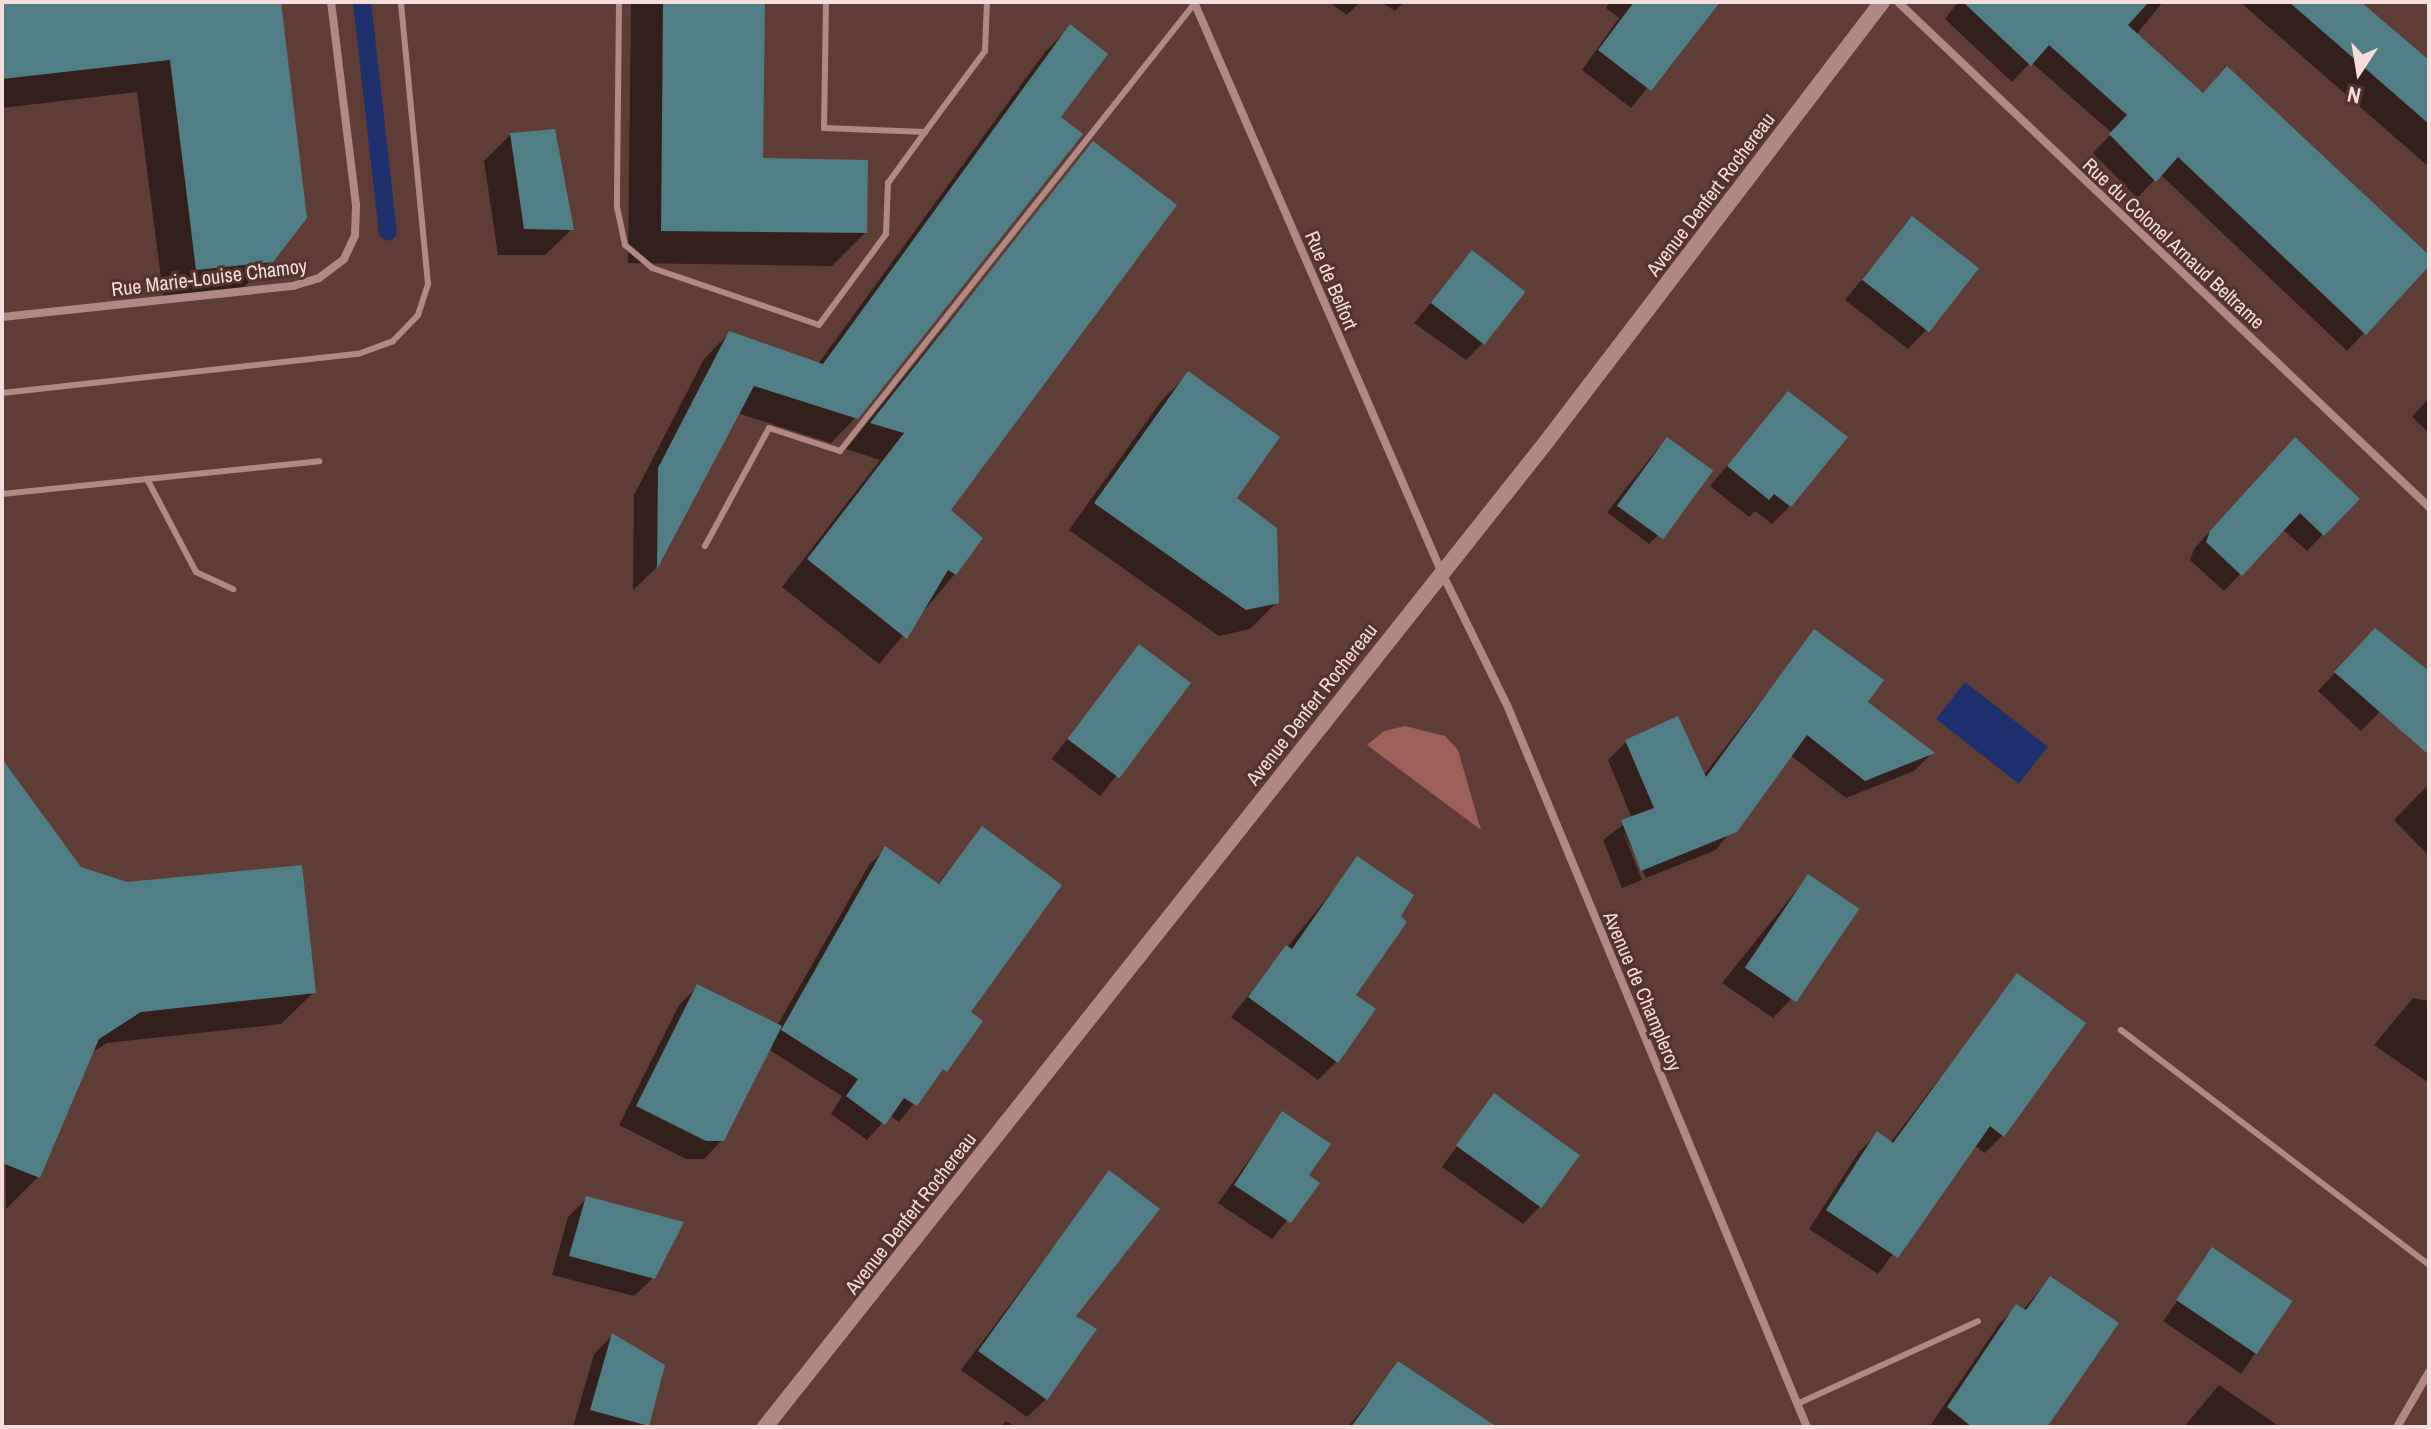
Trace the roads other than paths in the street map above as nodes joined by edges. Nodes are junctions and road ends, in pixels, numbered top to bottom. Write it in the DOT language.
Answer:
graph roads {
  1 [pos="331,2"];
  2 [pos="401,2"];
  3 [pos="619,2"];
  4 [pos="826,2"];
  5 [pos="987,2"];
  6 [pos="1194,2"];
  7 [pos="1882,2"];
  8 [pos="1898,2"];
  9 [pos="925,132"];
  10 [pos="2,317"];
  11 [pos="2,393"];
  12 [pos="319,461"];
  13 [pos="147,479"];
  14 [pos="2,494"];
  15 [pos="2429,507"];
  16 [pos="705,546"];
  17 [pos="1441,571"];
  18 [pos="233,589"];
  19 [pos="2121,1030"];
  20 [pos="2429,1265"];
  21 [pos="1978,1321"];
  22 [pos="2429,1372"];
  23 [pos="1797,1404"];
  24 [pos="765,1427"];
  25 [pos="1807,1427"];
  26 [pos="2397,1427"];
  1 -- 10 [label="street, Rue Marie-Louise Chamoy"];
  2 -- 11 [label="lane"];
  3 -- 9 [label="lane"];
  4 -- 9 [label="lane"];
  5 -- 9 [label="lane"];
  6 -- 16 [label="lane"];
  6 -- 17 [label="street, Rue de Belfort"];
  7 -- 17 [label="street, Avenue Denfert Rochereau"];
  8 -- 15 [label="street, Rue du Colonel Arnaud Beltrame"];
  12 -- 13 [label="lane"];
  13 -- 14 [label="lane"];
  13 -- 18 [label="lane"];
  17 -- 23 [label="street, Avenue de Champleroy"];
  17 -- 24 [label="street, Avenue Denfert Rochereau"];
  19 -- 20 [label="lane"];
  21 -- 23 [label="lane"];
  22 -- 26 [label="street"];
  23 -- 25 [label="street, Avenue de Champleroy"];
}
